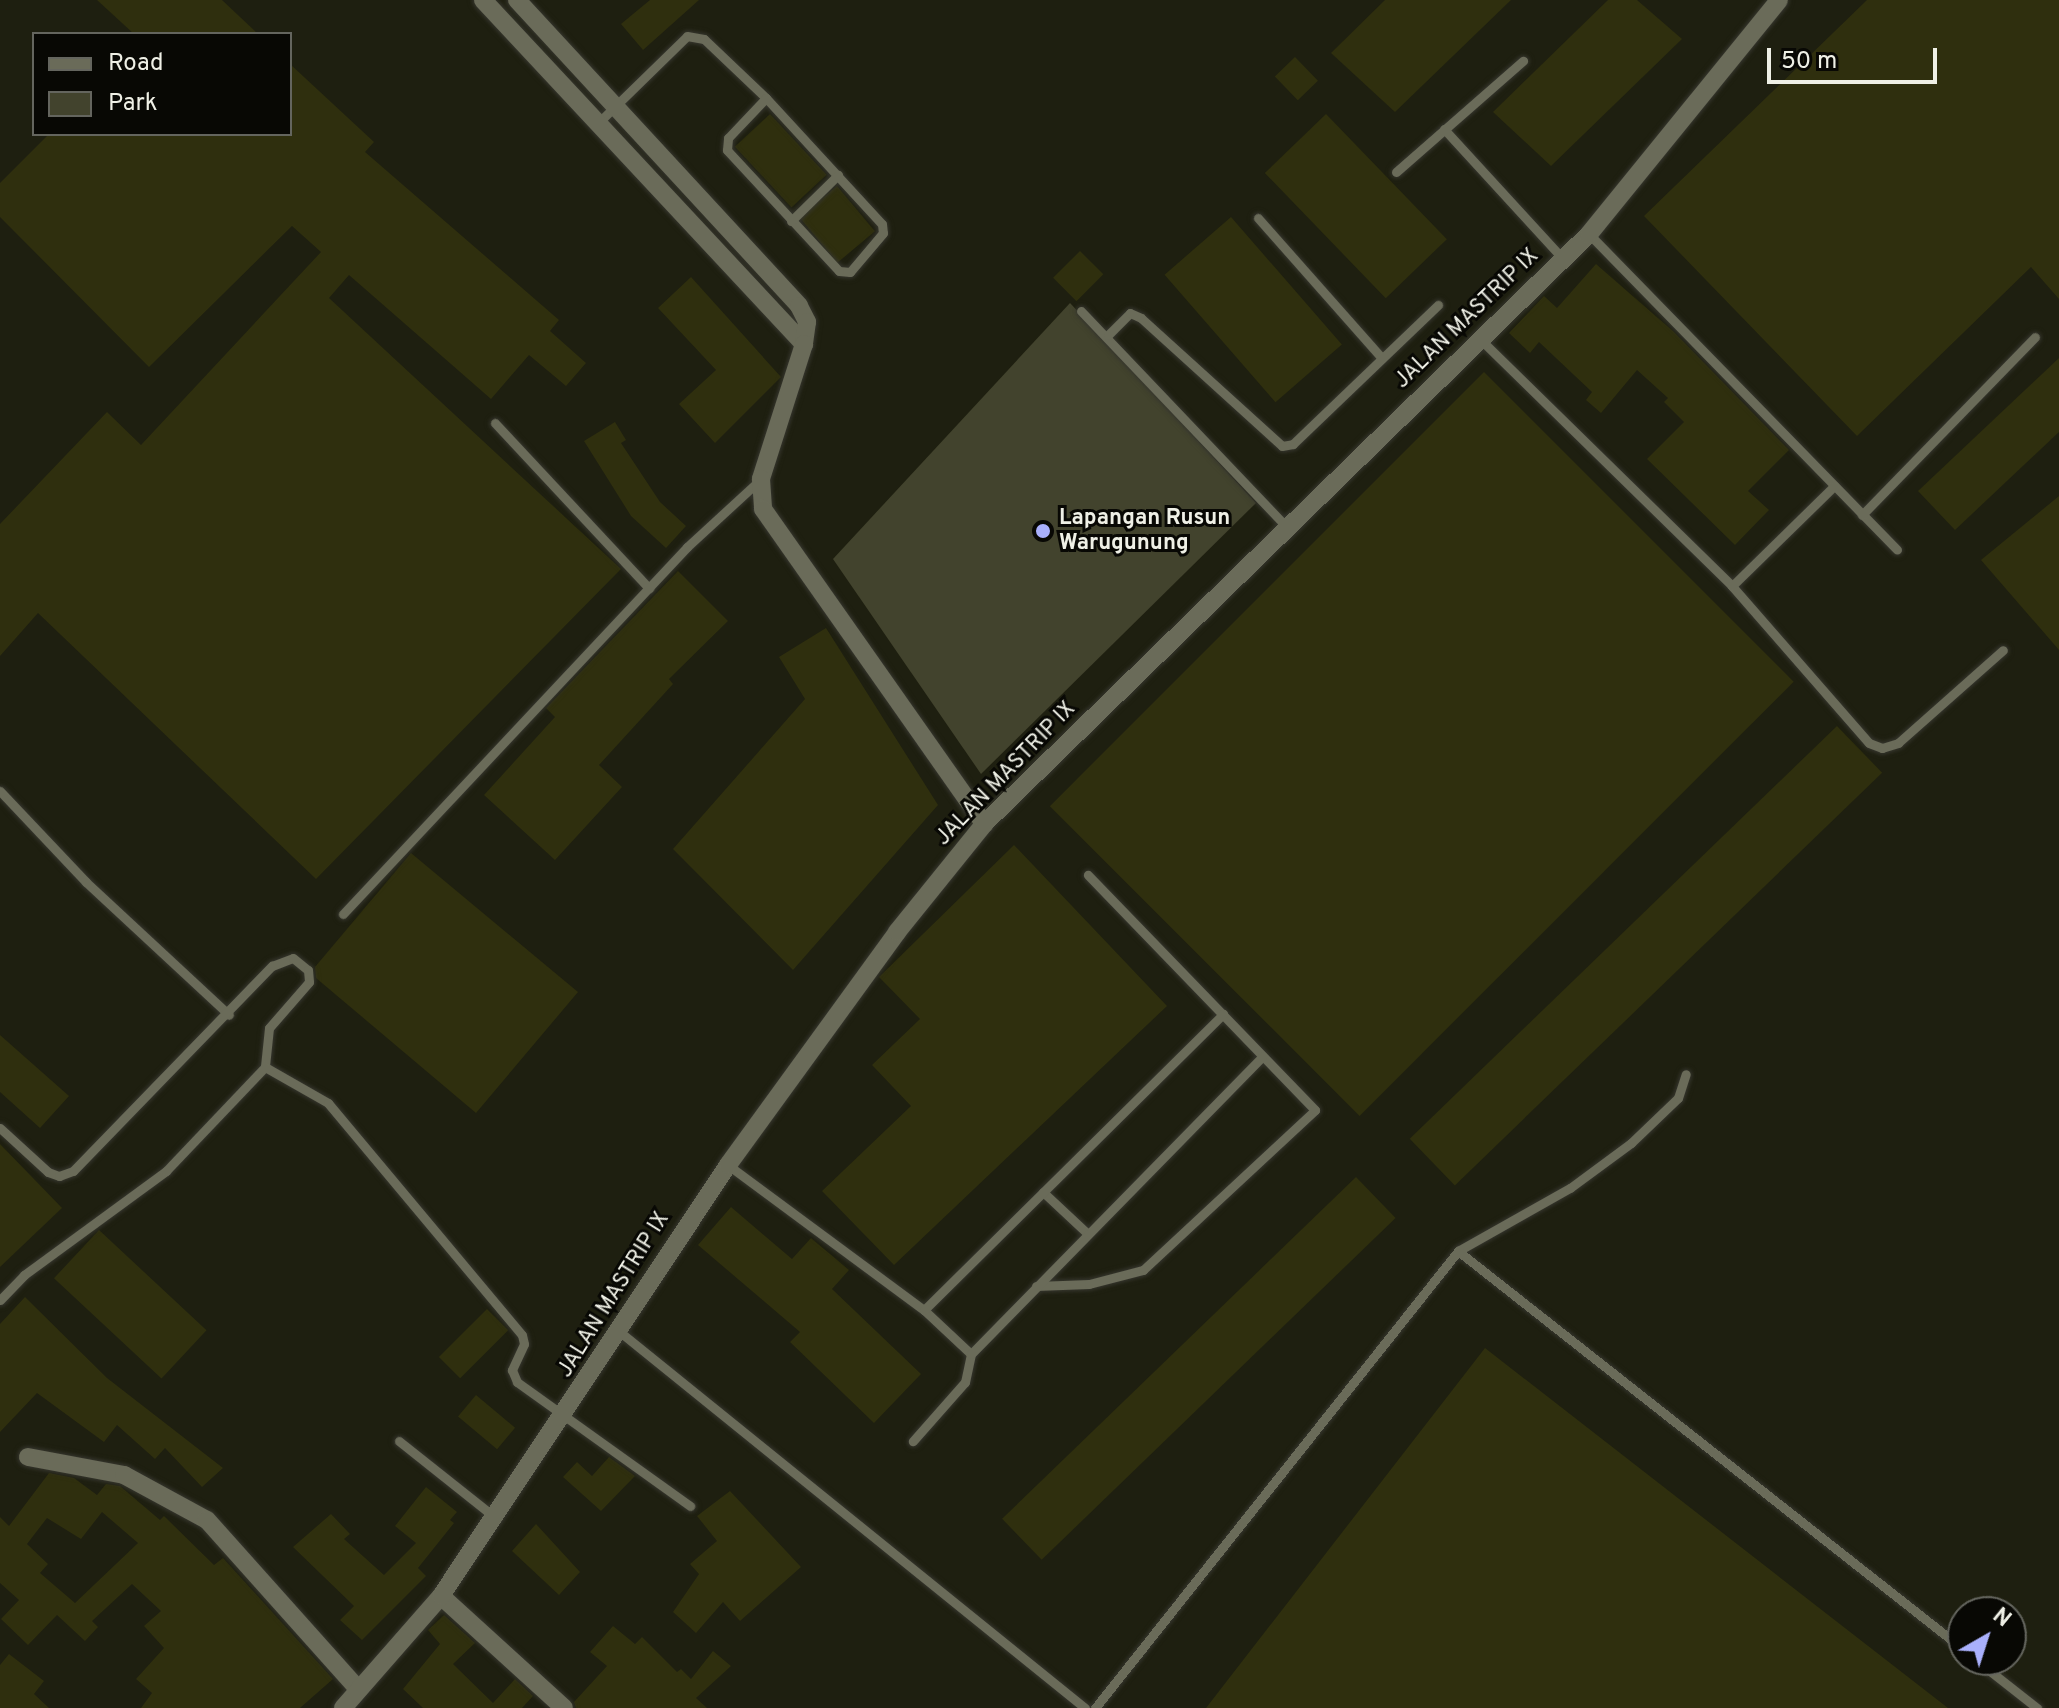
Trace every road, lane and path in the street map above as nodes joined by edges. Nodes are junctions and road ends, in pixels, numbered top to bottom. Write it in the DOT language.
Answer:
graph roads {
  1 [pos="483,0"];
  2 [pos="517,0"];
  3 [pos="1779,0"];
  4 [pos="1523,61"];
  5 [pos="766,98"];
  6 [pos="616,106"];
  7 [pos="595,125"];
  8 [pos="1444,129"];
  9 [pos="1396,172"];
  10 [pos="838,175"];
  11 [pos="1258,218"];
  12 [pos="791,221"];
  13 [pos="1589,234"];
  14 [pos="1563,259"];
  15 [pos="1438,305"];
  16 [pos="1081,311"];
  17 [pos="1108,335"];
  18 [pos="2035,337"];
  19 [pos="1481,340"];
  20 [pos="804,344"];
  21 [pos="1381,357"];
  22 [pos="495,423"];
  23 [pos="761,479"];
  24 [pos="1834,486"];
  25 [pos="1862,515"];
  26 [pos="1288,528"];
  27 [pos="1897,550"];
  28 [pos="1732,586"];
  29 [pos="649,588"];
  30 [pos="2003,650"];
  31 [pos="0,791"];
  32 [pos="984,824"];
  33 [pos="1088,875"];
  34 [pos="343,914"];
  35 [pos="1223,1014"];
  36 [pos="229,1015"];
  37 [pos="1262,1057"];
  38 [pos="265,1067"];
  39 [pos="1686,1074"];
  40 [pos="0,1128"];
  41 [pos="728,1165"];
  42 [pos="1043,1192"];
  43 [pos="1087,1233"];
  44 [pos="1458,1251"];
  45 [pos="1036,1286"];
  46 [pos="0,1300"];
  47 [pos="924,1310"];
  48 [pos="620,1332"];
  49 [pos="971,1354"];
  50 [pos="566,1416"];
  51 [pos="399,1441"];
  52 [pos="913,1441"];
  53 [pos="28,1457"];
  54 [pos="690,1506"];
  55 [pos="497,1519"];
  56 [pos="441,1596"];
  57 [pos="1947,1636"];
  58 [pos="1996,1676"];
  59 [pos="358,1689"];
  60 [pos="343,1708"];
  61 [pos="564,1708"];
  62 [pos="1085,1708"];
  63 [pos="1095,1708"];
  64 [pos="2037,1708"];
  1 -- 7 [label="street"];
  2 -- 6 [label="street"];
  3 -- 13 [label="street, JALAN MASTRIP IX"];
  4 -- 8 [label="lane"];
  5 -- 6 [label="lane"];
  5 -- 10 [label="lane"];
  5 -- 12 [label="lane"];
  6 -- 7 [label="lane"];
  6 -- 20 [label="street"];
  7 -- 20 [label="street"];
  8 -- 9 [label="lane"];
  8 -- 14 [label="lane"];
  10 -- 12 [label="lane"];
  10 -- 12 [label="lane"];
  11 -- 21 [label="lane"];
  13 -- 14 [label="street, JALAN MASTRIP IX"];
  13 -- 24 [label="lane"];
  14 -- 19 [label="street, JALAN MASTRIP IX"];
  15 -- 21 [label="lane"];
  16 -- 17 [label="lane"];
  17 -- 21 [label="lane"];
  17 -- 26 [label="lane"];
  18 -- 25 [label="lane"];
  19 -- 26 [label="street, JALAN MASTRIP IX"];
  19 -- 28 [label="lane"];
  20 -- 23 [label="street"];
  22 -- 29 [label="lane"];
  23 -- 29 [label="lane"];
  23 -- 32 [label="street"];
  24 -- 25 [label="lane"];
  24 -- 28 [label="lane"];
  25 -- 27 [label="lane"];
  26 -- 32 [label="street, JALAN MASTRIP IX"];
  28 -- 30 [label="lane"];
  29 -- 34 [label="lane"];
  31 -- 36 [label="lane"];
  32 -- 41 [label="street, JALAN MASTRIP IX"];
  33 -- 35 [label="lane"];
  35 -- 37 [label="lane"];
  35 -- 42 [label="lane"];
  36 -- 38 [label="lane"];
  36 -- 40 [label="lane"];
  37 -- 43 [label="lane"];
  37 -- 45 [label="lane"];
  38 -- 46 [label="lane"];
  38 -- 50 [label="lane"];
  39 -- 44 [label="lane"];
  41 -- 47 [label="lane"];
  41 -- 48 [label="street, JALAN MASTRIP IX"];
  42 -- 43 [label="lane"];
  42 -- 47 [label="lane"];
  43 -- 45 [label="lane"];
  44 -- 57 [label="lane"];
  44 -- 63 [label="lane"];
  45 -- 49 [label="lane"];
  47 -- 49 [label="lane"];
  48 -- 50 [label="street, JALAN MASTRIP IX"];
  48 -- 62 [label="lane"];
  49 -- 52 [label="lane"];
  50 -- 54 [label="lane"];
  50 -- 55 [label="street, JALAN MASTRIP IX"];
  51 -- 55 [label="lane"];
  53 -- 59 [label="street"];
  55 -- 56 [label="street, JALAN MASTRIP IX"];
  56 -- 59 [label="street, JALAN MASTRIP IX"];
  56 -- 61 [label="street"];
  58 -- 64 [label="lane"];
  59 -- 60 [label="street, JALAN MASTRIP IX"];
}
